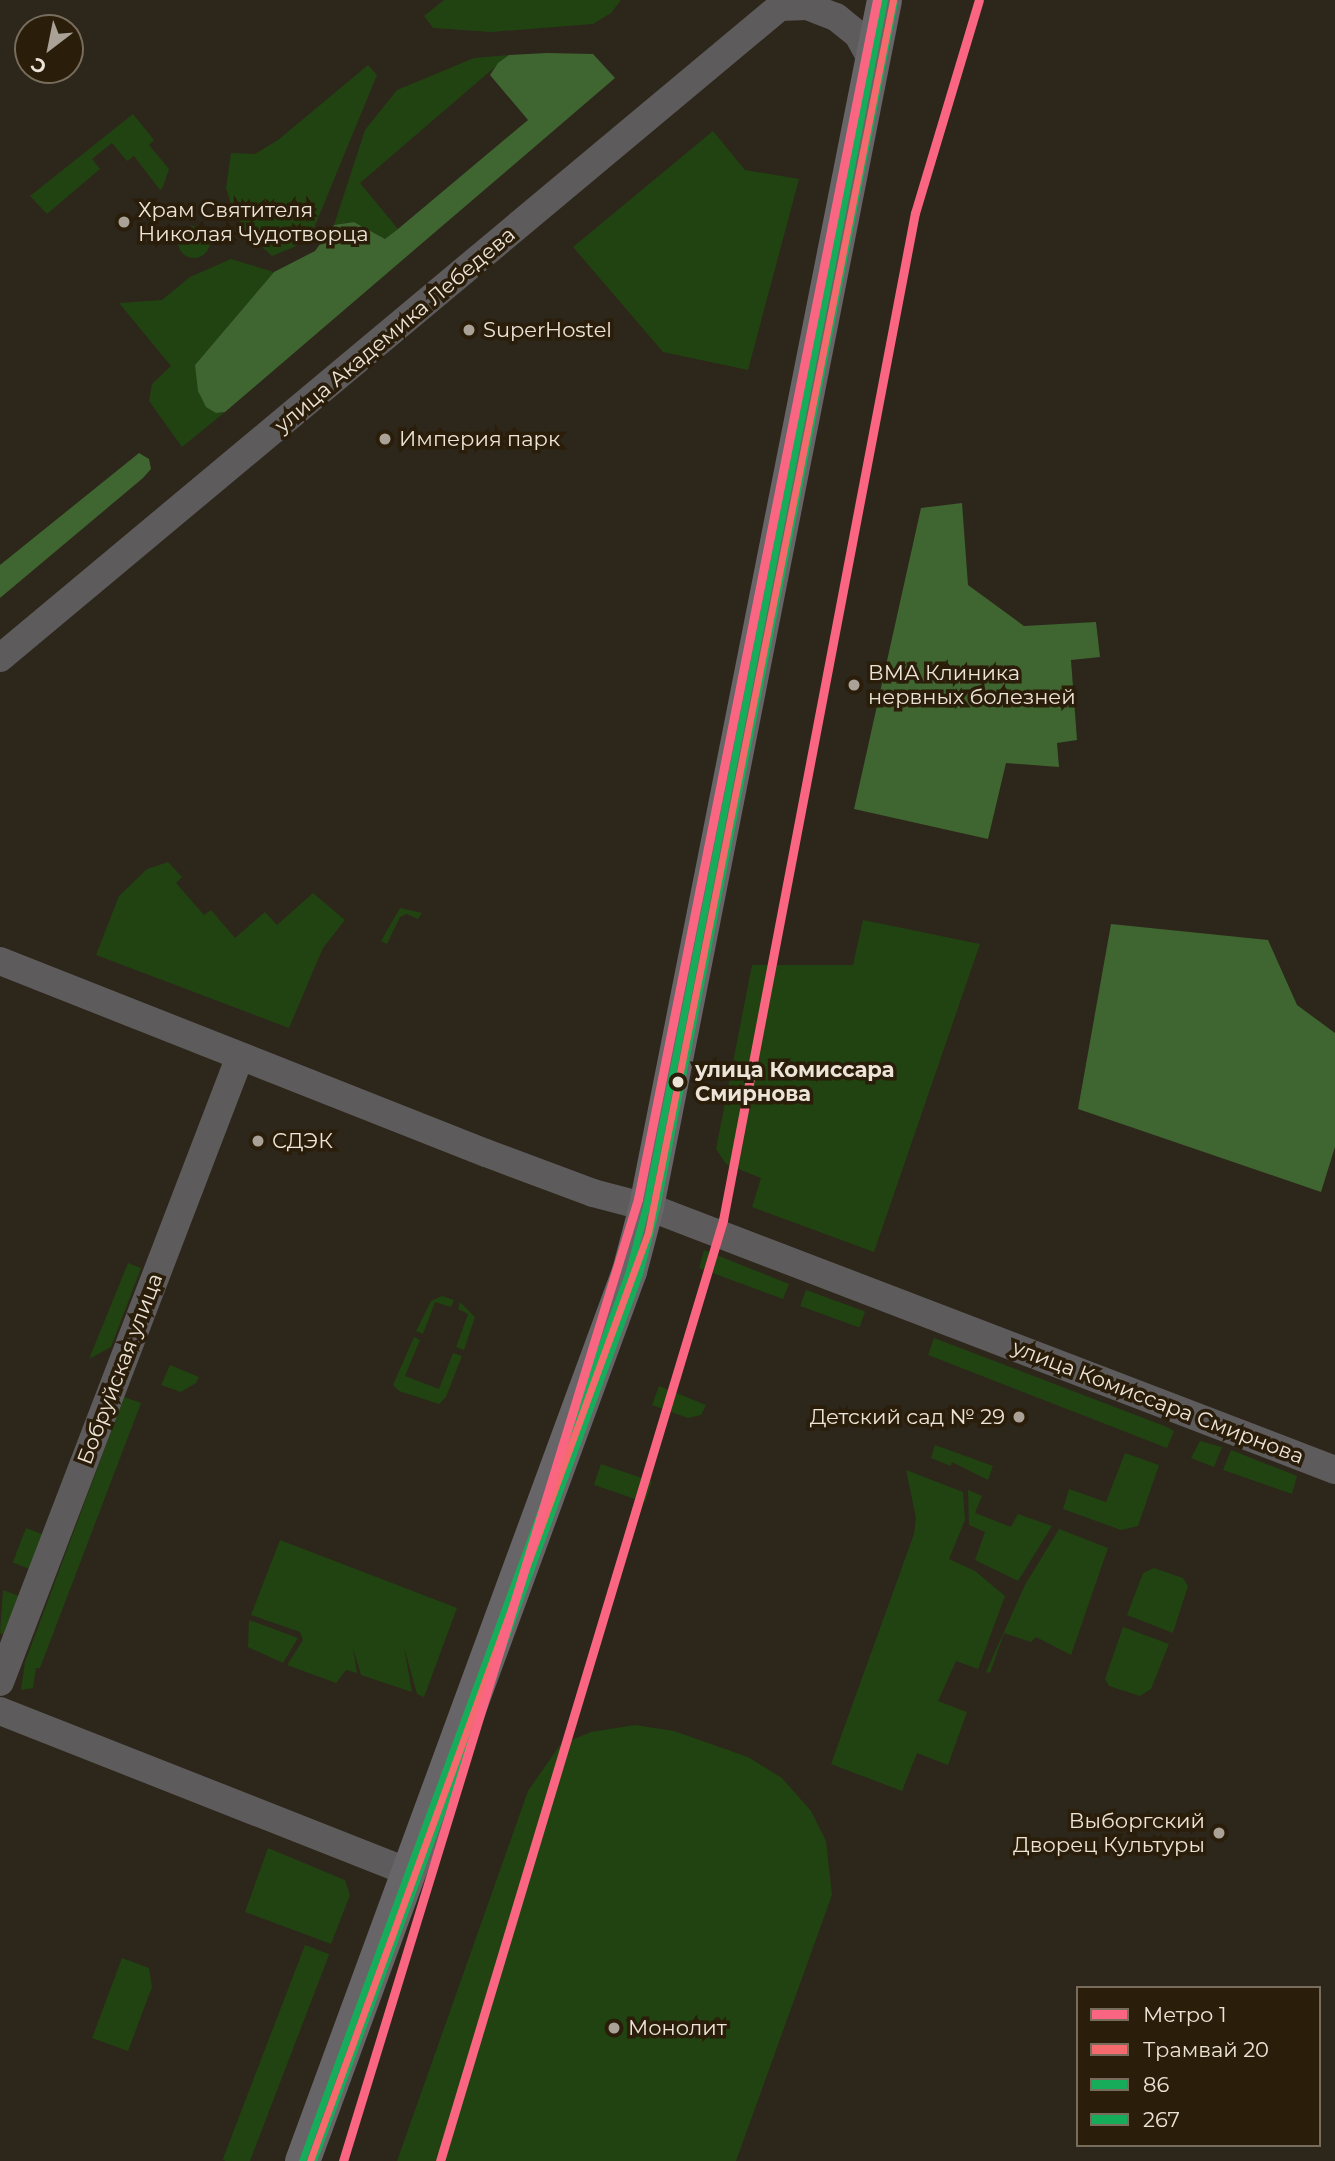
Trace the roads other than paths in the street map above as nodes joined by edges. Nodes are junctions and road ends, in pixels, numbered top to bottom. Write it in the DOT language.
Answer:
graph roads {
  1 [pos="884,0"];
  2 [pos="784,3"];
  3 [pos="872,60"];
  4 [pos="0,658"];
  5 [pos="0,961"];
  6 [pos="240,1056"];
  7 [pos="646,1206"];
  8 [pos="1335,1470"];
  9 [pos="0,1682"];
  10 [pos="0,1711"];
  11 [pos="407,1871"];
  12 [pos="302,2161"];
  1 -- 3 [label="main road"];
  2 -- 3 [label="street"];
  2 -- 4 [label="street, улица Академика Лебедева"];
  3 -- 7 [label="main road"];
  5 -- 6 [label="street, улица Комиссара Смирнова"];
  6 -- 7 [label="street, улица Комиссара Смирнова"];
  6 -- 9 [label="street, Бобруйская улица"];
  7 -- 8 [label="street, улица Комиссара Смирнова"];
  7 -- 11 [label="main road"];
  10 -- 11 [label="street"];
  11 -- 12 [label="main road"];
}
